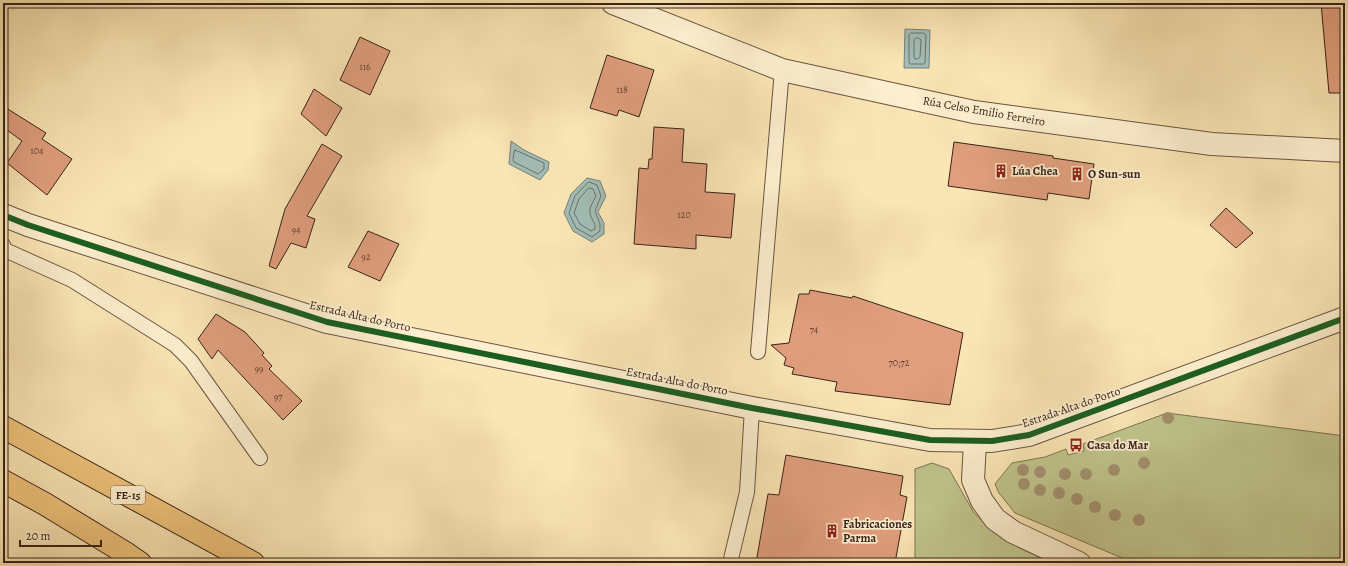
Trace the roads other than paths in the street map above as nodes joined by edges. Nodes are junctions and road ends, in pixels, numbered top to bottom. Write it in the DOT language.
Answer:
graph roads {
  1 [pos="613,3"];
  2 [pos="782,70"];
  3 [pos="1345,150"];
  4 [pos="3,215"];
  5 [pos="3,245"];
  6 [pos="1345,318"];
  7 [pos="758,352"];
  8 [pos="752,408"];
  9 [pos="3,426"];
  10 [pos="975,442"];
  11 [pos="260,458"];
  12 [pos="3,481"];
  13 [pos="140,563"];
  14 [pos="253,563"];
  15 [pos="730,563"];
  16 [pos="1079,563"];
  1 -- 2 [label="street, Rúa Celso Emilio Ferreiro"];
  2 -- 3 [label="street, Rúa Celso Emilio Ferreiro"];
  2 -- 7 [label="lane"];
  4 -- 8 [label="street, Estrada Alta do Porto"];
  5 -- 11 [label="lane"];
  6 -- 10 [label="street, Estrada Alta do Porto"];
  8 -- 10 [label="street, Estrada Alta do Porto"];
  8 -- 15 [label="lane"];
  9 -- 14 [label="highway, FE-15"];
  10 -- 16 [label="street"];
  12 -- 13 [label="highway"];
}
